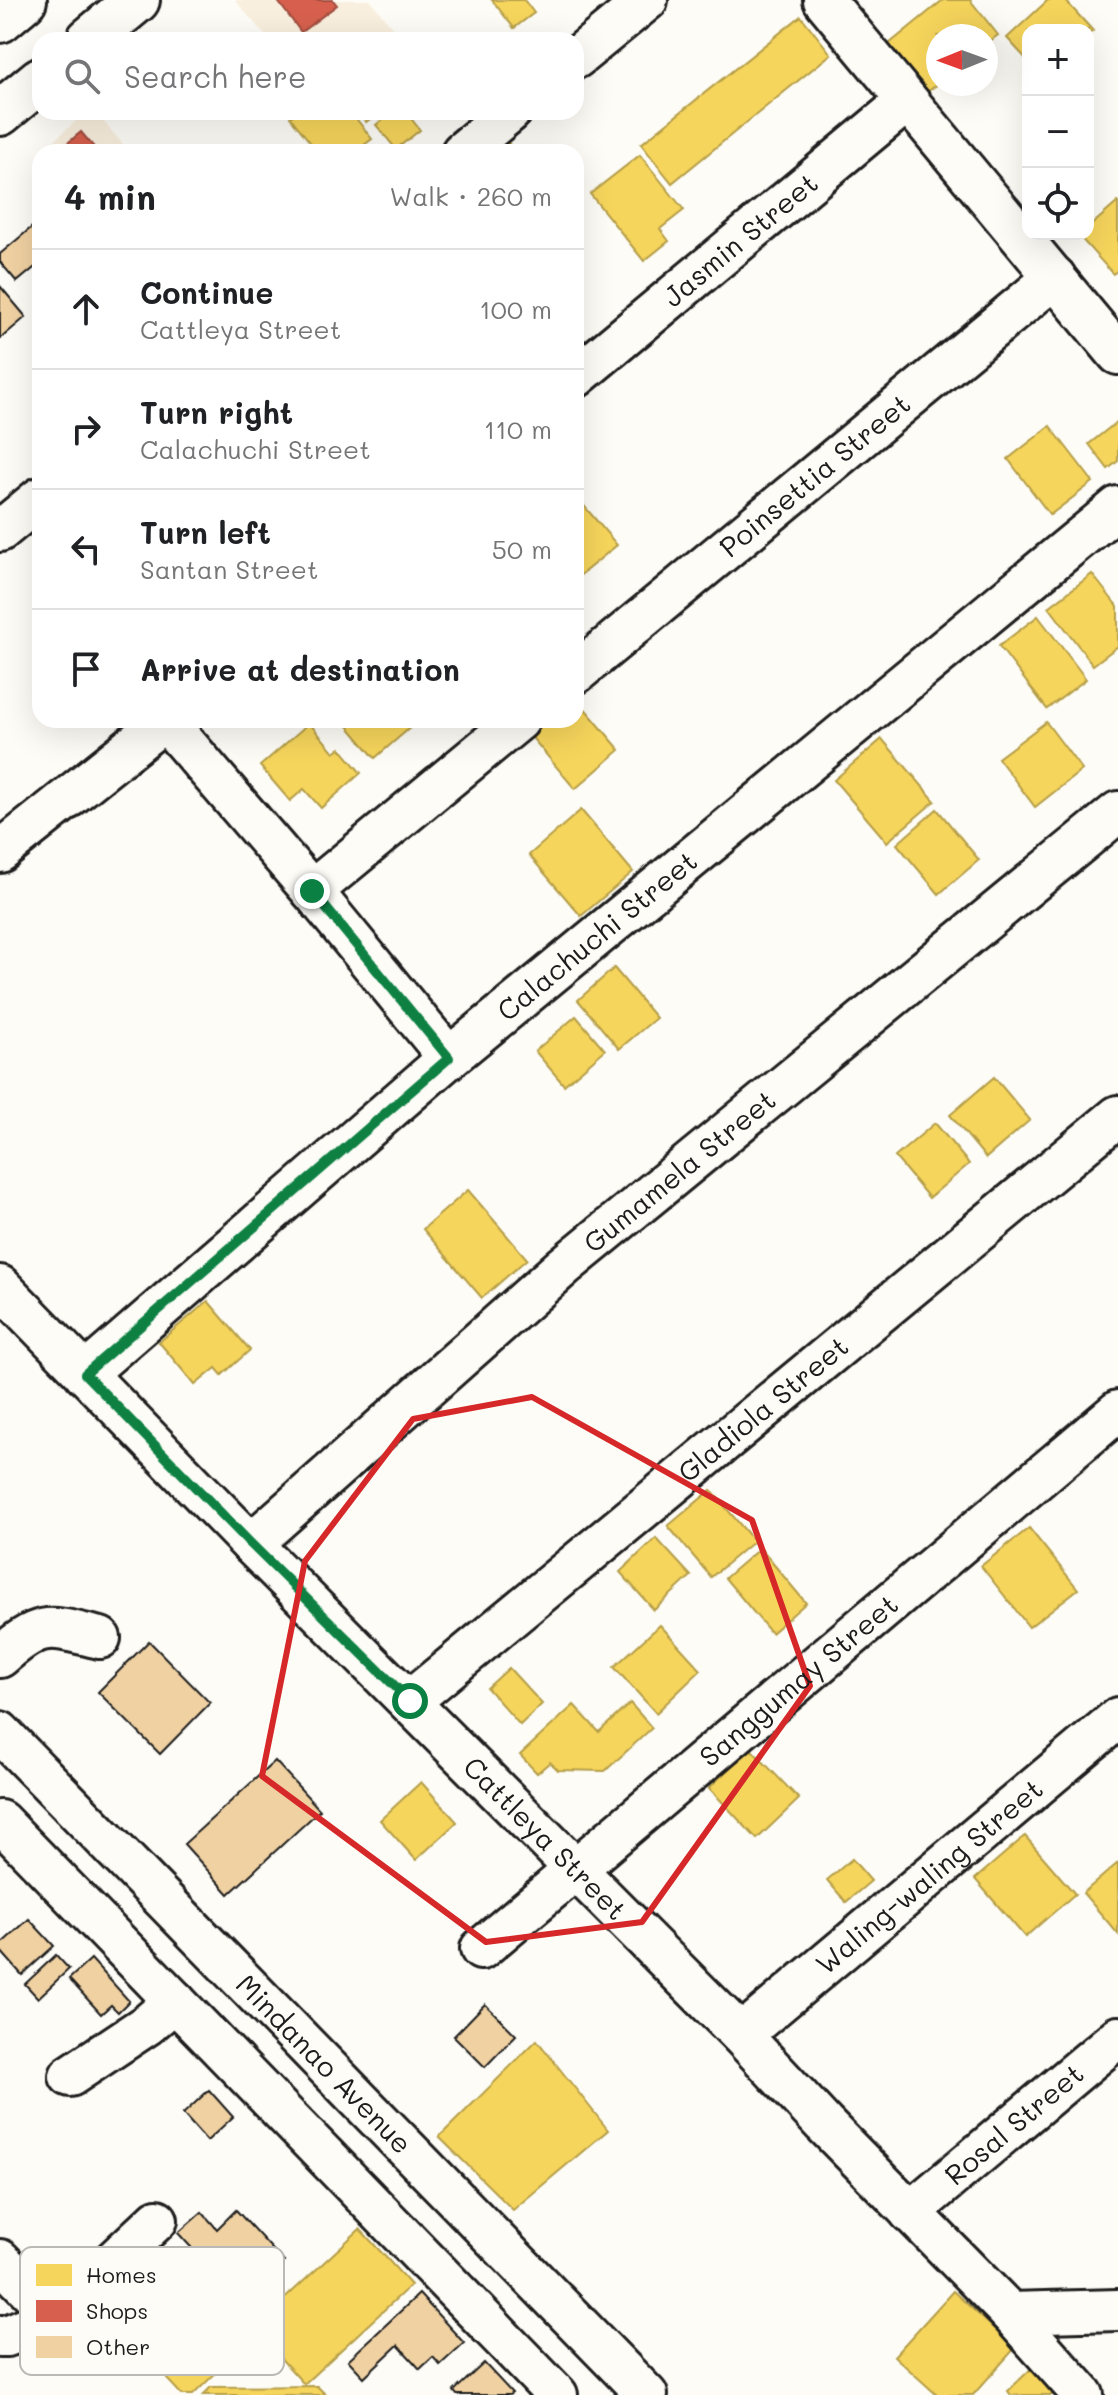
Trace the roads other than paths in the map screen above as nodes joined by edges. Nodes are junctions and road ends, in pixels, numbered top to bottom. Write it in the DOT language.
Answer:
graph roads {
  1 [pos="24,0"];
  2 [pos="137,0"];
  3 [pos="647,0"];
  4 [pos="824,0"];
  5 [pos="0,20"];
  6 [pos="99,32"];
  7 [pos="584,51"];
  8 [pos="32,87"];
  9 [pos="906,102"];
  10 [pos="0,113"];
  11 [pos="500,120"];
  12 [pos="472,144"];
  13 [pos="1055,277"];
  14 [pos="1118,354"];
  15 [pos="584,370"];
  16 [pos="32,505"];
  17 [pos="1118,507"];
  18 [pos="0,531"];
  19 [pos="584,666"];
  20 [pos="155,728"];
  21 [pos="172,728"];
  22 [pos="509,728"];
  23 [pos="1118,812"];
  24 [pos="0,852"];
  25 [pos="312,891"];
  26 [pos="449,1058"];
  27 [pos="1118,1116"];
  28 [pos="0,1286"];
  29 [pos="85,1374"];
  30 [pos="1118,1411"];
  31 [pos="251,1544"];
  32 [pos="100,1638"];
  33 [pos="0,1657"];
  34 [pos="410,1701"];
  35 [pos="1118,1718"];
  36 [pos="0,1732"];
  37 [pos="0,1821"];
  38 [pos="576,1868"];
  39 [pos="481,1949"];
  40 [pos="175,2001"];
  41 [pos="741,2035"];
  42 [pos="1118,2037"];
  43 [pos="70,2076"];
  44 [pos="910,2212"];
  45 [pos="157,2220"];
  46 [pos="128,2247"];
  47 [pos="0,2260"];
  48 [pos="20,2280"];
  49 [pos="1118,2310"];
  50 [pos="1010,2313"];
  51 [pos="20,2331"];
  52 [pos="0,2336"];
  53 [pos="557,2395"];
  54 [pos="647,2395"];
  55 [pos="1083,2395"];
  1 -- 5 [label="main road"];
  2 -- 6 [label="main road"];
  3 -- 7 [label="street"];
  4 -- 9 [label="street"];
  8 -- 10 [label="main road"];
  9 -- 13 [label="street"];
  9 -- 15 [label="street, Jasmin Street"];
  11 -- 12 [label="street"];
  13 -- 14 [label="street"];
  13 -- 19 [label="street, Poinsettia Street"];
  16 -- 18 [label="street"];
  17 -- 26 [label="street, Calachuchi Street"];
  20 -- 24 [label="street"];
  21 -- 25 [label="street"];
  22 -- 25 [label="street"];
  23 -- 31 [label="street, Gumamela Street"];
  25 -- 26 [label="street"];
  26 -- 29 [label="street, Calachuchi Street"];
  27 -- 34 [label="street, Gladiola Street"];
  28 -- 29 [label="street, Cattleya Street"];
  29 -- 31 [label="street, Cattleya Street"];
  30 -- 38 [label="street, Sanggumay Street"];
  31 -- 34 [label="street, Cattleya Street"];
  32 -- 33 [label="street"];
  34 -- 38 [label="street, Cattleya Street"];
  35 -- 41 [label="street, Waling-waling Street"];
  36 -- 54 [label="street, Mindanao Avenue"];
  37 -- 40 [label="street"];
  38 -- 39 [label="street, Sanggumay Street"];
  38 -- 41 [label="street, Cattleya Street"];
  40 -- 43 [label="street"];
  40 -- 53 [label="street"];
  41 -- 44 [label="street, Cattleya Street"];
  42 -- 44 [label="street, Rosal Street"];
  44 -- 50 [label="street, Cattleya Street"];
  45 -- 46 [label="street"];
  47 -- 48 [label="street"];
  49 -- 50 [label="street"];
  50 -- 55 [label="street, Cattleya Street"];
  51 -- 52 [label="street"];
}
